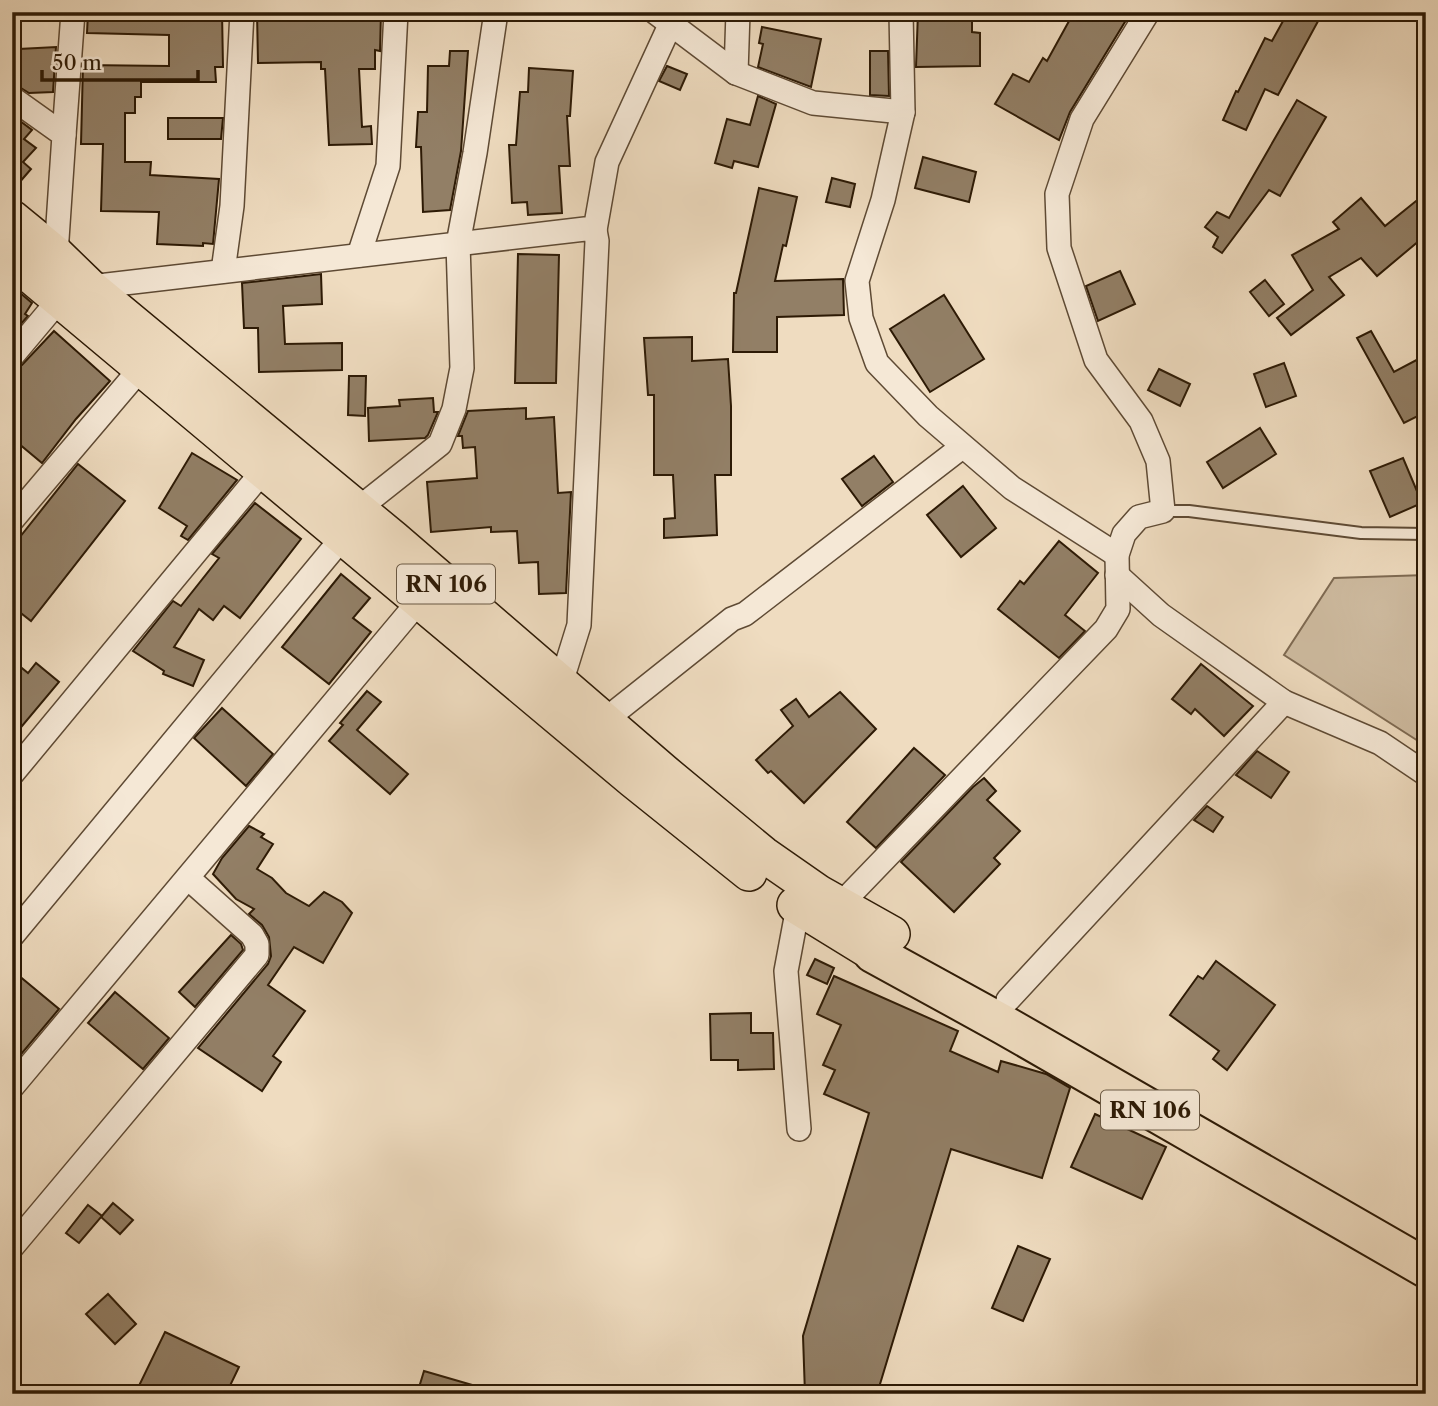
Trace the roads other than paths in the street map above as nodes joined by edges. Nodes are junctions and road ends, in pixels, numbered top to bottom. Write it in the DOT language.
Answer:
graph roads {
  1 [pos="73,12"];
  2 [pos="242,12"];
  3 [pos="396,12"];
  4 [pos="496,12"];
  5 [pos="738,12"];
  6 [pos="901,12"];
  7 [pos="1147,12"];
  8 [pos="663,18"];
  9 [pos="736,73"];
  10 [pos="12,98"];
  11 [pos="903,112"];
  12 [pos="64,135"];
  13 [pos="12,218"];
  14 [pos="595,230"];
  15 [pos="458,244"];
  16 [pos="56,254"];
  17 [pos="359,256"];
  18 [pos="12,260"];
  19 [pos="223,271"];
  20 [pos="75,293"];
  21 [pos="12,356"];
  22 [pos="141,368"];
  23 [pos="962,447"];
  24 [pos="263,471"];
  25 [pos="1163,511"];
  26 [pos="12,520"];
  27 [pos="350,523"];
  28 [pos="1426,534"];
  29 [pos="1117,565"];
  30 [pos="418,601"];
  31 [pos="561,683"];
  32 [pos="1284,702"];
  33 [pos="605,720"];
  34 [pos="12,774"];
  35 [pos="1426,774"];
  36 [pos="188,878"];
  37 [pos="840,905"];
  38 [pos="798,907"];
  39 [pos="12,936"];
  40 [pos="883,944"];
  41 [pos="1008,1000"];
  42 [pos="12,1087"];
  43 [pos="799,1129"];
  44 [pos="1426,1240"];
  45 [pos="12,1247"];
  46 [pos="1426,1268"];
  1 -- 12 [label="street"];
  2 -- 19 [label="street"];
  3 -- 17 [label="street"];
  4 -- 15 [label="street"];
  5 -- 9 [label="street"];
  6 -- 11 [label="street"];
  7 -- 25 [label="street"];
  8 -- 9 [label="street"];
  8 -- 14 [label="street"];
  9 -- 11 [label="street"];
  10 -- 12 [label="street"];
  11 -- 23 [label="street"];
  12 -- 16 [label="street"];
  13 -- 16 [label="main road, RN 106"];
  14 -- 15 [label="street"];
  14 -- 31 [label="street"];
  15 -- 17 [label="street"];
  15 -- 27 [label="street"];
  16 -- 20 [label="main road, RN 106"];
  17 -- 19 [label="street"];
  18 -- 20 [label="main road, RN 106"];
  19 -- 20 [label="street"];
  20 -- 21 [label="street"];
  20 -- 22 [label="main road, RN 106"];
  20 -- 27 [label="main road, RN 106"];
  22 -- 24 [label="main road, RN 106"];
  22 -- 26 [label="street"];
  23 -- 29 [label="street"];
  23 -- 33 [label="street"];
  24 -- 27 [label="main road, RN 106"];
  24 -- 34 [label="street"];
  25 -- 28 [label="lane"];
  25 -- 29 [label="street"];
  27 -- 30 [label="main road, RN 106"];
  27 -- 31 [label="main road, RN 106"];
  27 -- 39 [label="street"];
  29 -- 32 [label="street"];
  29 -- 37 [label="street"];
  30 -- 36 [label="street"];
  30 -- 38 [label="main road, RN 106"];
  31 -- 33 [label="main road, RN 106"];
  32 -- 35 [label="street"];
  32 -- 41 [label="street"];
  33 -- 37 [label="main road, RN 106"];
  36 -- 42 [label="street"];
  36 -- 45 [label="street"];
  37 -- 40 [label="main road, RN 106"];
  38 -- 40 [label="main road, RN 106"];
  38 -- 43 [label="street"];
  40 -- 41 [label="highway, RN 106"];
  40 -- 46 [label="highway, RN 106"];
  41 -- 44 [label="highway, RN 106"];
}
